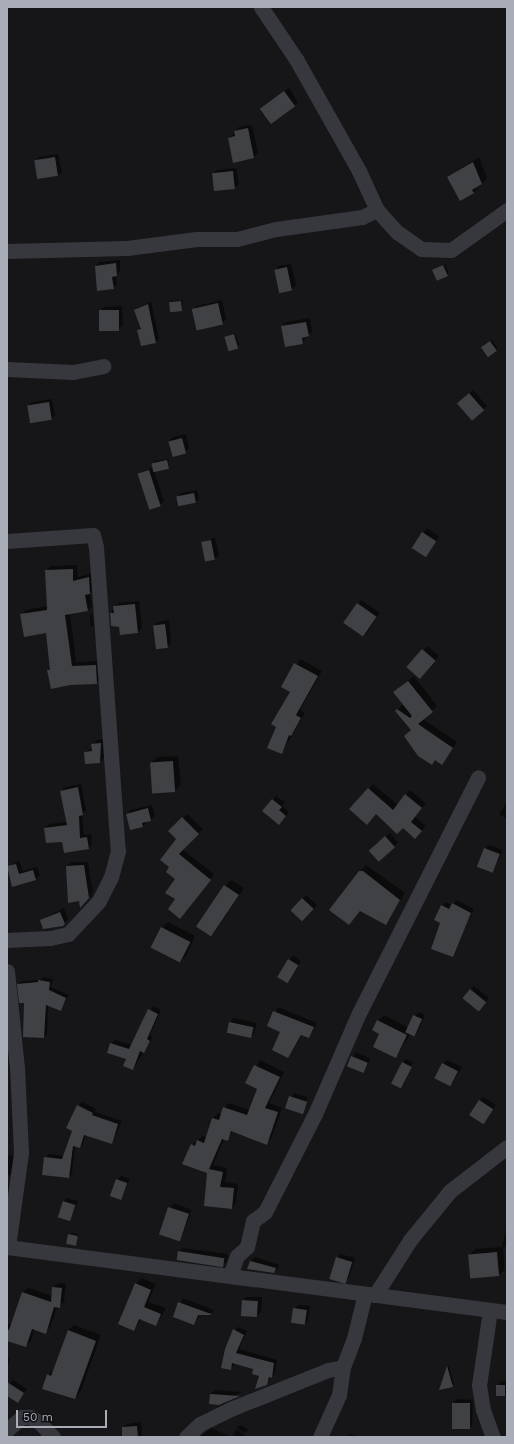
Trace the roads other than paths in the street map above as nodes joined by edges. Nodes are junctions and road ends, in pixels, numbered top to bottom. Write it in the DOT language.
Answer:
graph roads {
  1 [pos="261,7"];
  2 [pos="377,210"];
  3 [pos="507,210"];
  4 [pos="7,251"];
  5 [pos="103,366"];
  6 [pos="7,369"];
  7 [pos="7,541"];
  8 [pos="478,777"];
  9 [pos="7,940"];
  10 [pos="7,971"];
  11 [pos="507,1147"];
  12 [pos="8,1247"];
  13 [pos="230,1276"];
  14 [pos="370,1294"];
  15 [pos="490,1310"];
  16 [pos="507,1312"];
  17 [pos="343,1367"];
  18 [pos="7,1430"];
  19 [pos="53,1437"];
  20 [pos="186,1437"];
  21 [pos="320,1437"];
  22 [pos="493,1437"];
  1 -- 2 [label="street"];
  2 -- 3 [label="street"];
  2 -- 4 [label="street"];
  5 -- 6 [label="street"];
  7 -- 9 [label="street"];
  8 -- 13 [label="street"];
  10 -- 12 [label="street"];
  11 -- 14 [label="street"];
  12 -- 13 [label="street"];
  13 -- 14 [label="street"];
  14 -- 15 [label="street"];
  14 -- 17 [label="street"];
  15 -- 16 [label="street"];
  15 -- 22 [label="street"];
  17 -- 20 [label="street"];
  17 -- 21 [label="street"];
  18 -- 19 [label="street"];
}
